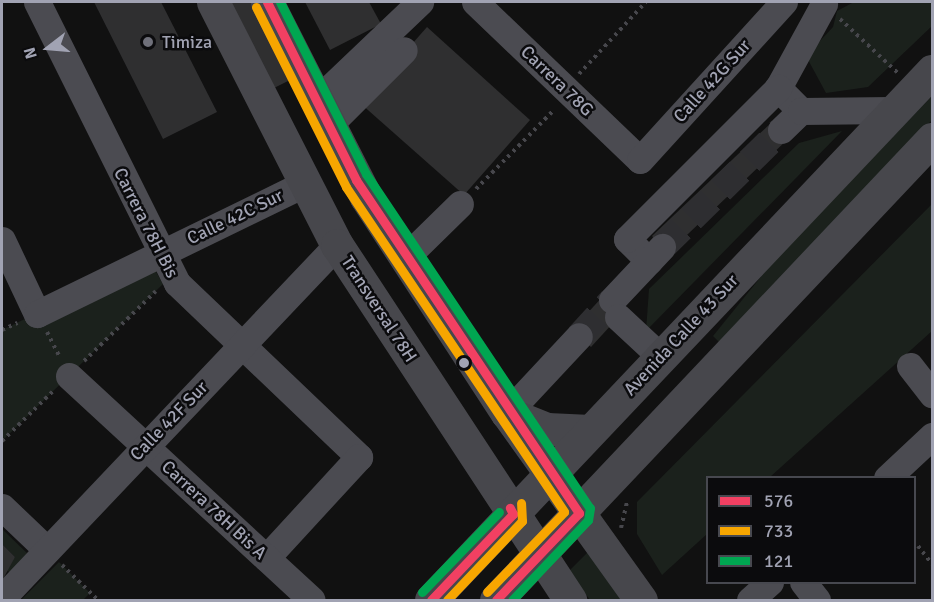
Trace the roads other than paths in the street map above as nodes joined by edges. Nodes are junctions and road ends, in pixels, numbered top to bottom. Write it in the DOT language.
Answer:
graph roads {
  1 [pos="37,2"];
  2 [pos="213,2"];
  3 [pos="267,2"];
  4 [pos="420,2"];
  5 [pos="784,2"];
  6 [pos="824,2"];
  7 [pos="483,4"];
  8 [pos="404,50"];
  9 [pos="933,71"];
  10 [pos="778,88"];
  11 [pos="892,110"];
  12 [pos="801,111"];
  13 [pos="322,114"];
  14 [pos="782,130"];
  15 [pos="933,140"];
  16 [pos="640,160"];
  17 [pos="303,184"];
  18 [pos="460,204"];
  19 [pos="2,240"];
  20 [pos="337,245"];
  21 [pos="405,258"];
  22 [pos="166,265"];
  23 [pos="579,336"];
  24 [pos="239,348"];
  25 [pos="660,356"];
  26 [pos="910,366"];
  27 [pos="69,376"];
  28 [pos="933,394"];
  29 [pos="507,413"];
  30 [pos="590,431"];
  31 [pos="933,436"];
  32 [pos="146,447"];
  33 [pos="551,474"];
  34 [pos="888,476"];
  35 [pos="2,507"];
  36 [pos="579,513"];
  37 [pos="513,514"];
  38 [pos="47,550"];
  39 [pos="540,554"];
  40 [pos="266,558"];
  41 [pos="768,584"];
  42 [pos="805,584"];
  43 [pos="2,598"];
  44 [pos="312,600"];
  45 [pos="431,600"];
  46 [pos="496,600"];
  47 [pos="570,600"];
  48 [pos="641,600"];
  49 [pos="750,600"];
  50 [pos="817,600"];
  1 -- 22 [label="street, Carrera 78H Bis"];
  2 -- 17 [label="main road, Transversal 78H"];
  3 -- 13 [label="main road"];
  4 -- 13 [label="street"];
  5 -- 16 [label="street, Calle 42G Sur"];
  6 -- 10 [label="street"];
  7 -- 16 [label="street, Carrera 78G"];
  8 -- 13 [label="street"];
  9 -- 11 [label="main road, Avenida Calle 43 Sur"];
  10 -- 12 [label="street"];
  10 -- 25 [label="street"];
  11 -- 12 [label="street"];
  11 -- 25 [label="main road, Avenida Calle 43 Sur"];
  12 -- 14 [label="street"];
  13 -- 21 [label="main road"];
  15 -- 36 [label="main road"];
  17 -- 20 [label="main road, Transversal 78H"];
  17 -- 22 [label="street, Calle 42C Sur"];
  18 -- 21 [label="street"];
  19 -- 22 [label="street, Calle 42C Sur"];
  20 -- 24 [label="street, Calle 42F Sur"];
  20 -- 37 [label="main road, Transversal 78H"];
  21 -- 29 [label="main road"];
  22 -- 24 [label="street, Carrera 78H Bis"];
  23 -- 29 [label="street"];
  24 -- 32 [label="street, Calle 42F Sur"];
  24 -- 40 [label="street, Carrera 78H Bis"];
  25 -- 30 [label="main road, Avenida Calle 43 Sur"];
  26 -- 28 [label="street"];
  27 -- 32 [label="street, Carrera 78H Bis A"];
  29 -- 30 [label="main road"];
  29 -- 33 [label="main road"];
  30 -- 33 [label="main road, Avenida Calle 43 Sur"];
  31 -- 34 [label="street"];
  32 -- 38 [label="street, Calle 42F Sur"];
  32 -- 40 [label="street, Carrera 78H Bis A"];
  33 -- 36 [label="main road"];
  33 -- 37 [label="main road, Avenida Calle 43 Sur"];
  35 -- 38 [label="street"];
  36 -- 39 [label="main road"];
  36 -- 48 [label="main road"];
  37 -- 39 [label="main road, Transversal 78H"];
  37 -- 45 [label="main road, Avenida Calle 43 Sur"];
  38 -- 43 [label="street, Calle 42F Sur"];
  39 -- 46 [label="main road"];
  39 -- 47 [label="main road, Transversal 78H"];
  40 -- 44 [label="street, Carrera 78H Bis A"];
  41 -- 49 [label="street"];
  42 -- 50 [label="street"];
}
